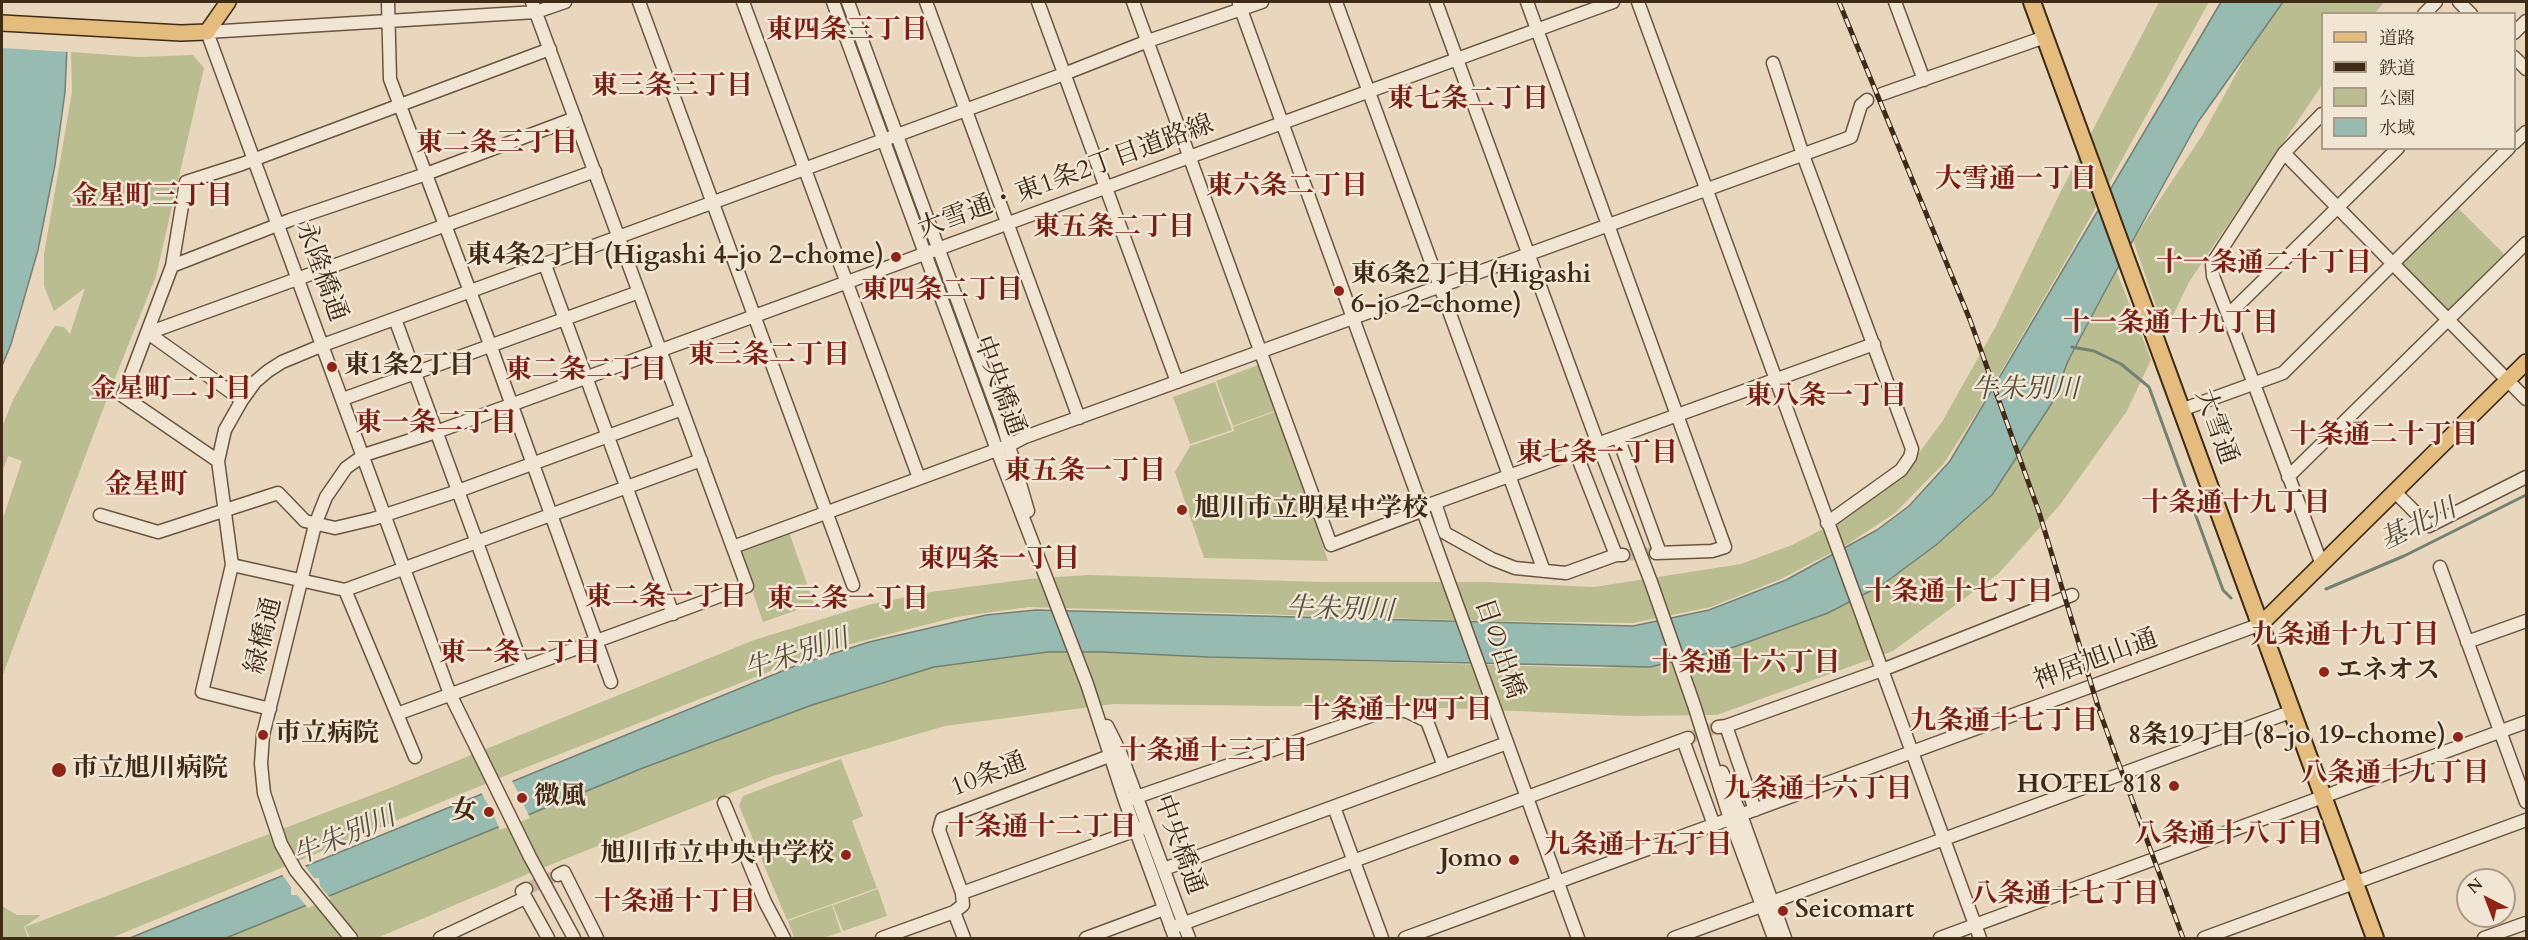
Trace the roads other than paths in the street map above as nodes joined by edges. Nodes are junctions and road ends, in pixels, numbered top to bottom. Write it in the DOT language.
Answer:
graph roads {
  1 [pos="228,2"];
  2 [pos="388,2"];
  3 [pos="565,2"];
  4 [pos="639,2"];
  5 [pos="743,2"];
  6 [pos="833,2"];
  7 [pos="848,2"];
  8 [pos="926,2"];
  9 [pos="1038,2"];
  10 [pos="1133,2"];
  11 [pos="1262,2"];
  12 [pos="1336,2"];
  13 [pos="1436,2"];
  14 [pos="1527,2"];
  15 [pos="1613,2"];
  16 [pos="1638,2"];
  17 [pos="1895,2"];
  18 [pos="2032,2"];
  19 [pos="1239,5"];
  20 [pos="534,7"];
  21 [pos="388,22"];
  22 [pos="2,23"];
  23 [pos="1537,31"];
  24 [pos="207,32"];
  25 [pos="2045,37"];
  26 [pos="1148,41"];
  27 [pos="550,49"];
  28 [pos="1457,58"];
  29 [pos="1773,63"];
  30 [pos="1064,74"];
  31 [pos="1924,80"];
  32 [pos="1370,91"];
  33 [pos="1882,94"];
  34 [pos="1867,100"];
  35 [pos="400,105"];
  36 [pos="966,110"];
  37 [pos="2321,115"];
  38 [pos="575,118"];
  39 [pos="1282,123"];
  40 [pos="897,135"];
  41 [pos="883,140"];
  42 [pos="2396,150"];
  43 [pos="2507,150"];
  44 [pos="2284,153"];
  45 [pos="1803,154"];
  46 [pos="1191,156"];
  47 [pos="254,159"];
  48 [pos="805,168"];
  49 [pos="595,171"];
  50 [pos="426,174"];
  51 [pos="1106,187"];
  52 [pos="1706,190"];
  53 [pos="713,203"];
  54 [pos="2338,209"];
  55 [pos="1008,223"];
  56 [pos="279,225"];
  57 [pos="445,226"];
  58 [pos="1608,226"];
  59 [pos="620,237"];
  60 [pos="2526,243"];
  61 [pos="939,248"];
  62 [pos="925,253"];
  63 [pos="1529,255"];
  64 [pos="545,264"];
  65 [pos="2393,264"];
  66 [pos="172,266"];
  67 [pos="298,278"];
  68 [pos="847,283"];
  69 [pos="1441,288"];
  70 [pos="470,291"];
  71 [pos="639,292"];
  72 [pos="2228,315"];
  73 [pos="755,316"];
  74 [pos="565,318"];
  75 [pos="1354,318"];
  76 [pos="394,319"];
  77 [pos="2448,319"];
  78 [pos="148,333"];
  79 [pos="1874,344"];
  80 [pos="323,345"];
  81 [pos="491,346"];
  82 [pos="661,351"];
  83 [pos="1262,351"];
  84 [pos="2526,362"];
  85 [pos="415,374"];
  86 [pos="585,378"];
  87 [pos="1776,380"];
  88 [pos="2508,380"];
  89 [pos="1177,382"];
  90 [pos="2254,385"];
  91 [pos="343,399"];
  92 [pos="2526,399"];
  93 [pos="242,400"];
  94 [pos="512,405"];
  95 [pos="682,409"];
  96 [pos="2181,410"];
  97 [pos="1679,416"];
  98 [pos="1079,418"];
  99 [pos="436,432"];
  100 [pos="608,436"];
  101 [pos="1618,437"];
  102 [pos="1598,444"];
  103 [pos="1010,445"];
  104 [pos="997,450"];
  105 [pos="1576,453"];
  106 [pos="364,455"];
  107 [pos="701,460"];
  108 [pos="218,461"];
  109 [pos="533,463"];
  110 [pos="1510,476"];
  111 [pos="2288,477"];
  112 [pos="2526,477"];
  113 [pos="919,478"];
  114 [pos="626,486"];
  115 [pos="458,491"];
  116 [pos="2395,492"];
  117 [pos="1427,507"];
  118 [pos="225,510"];
  119 [pos="826,513"];
  120 [pos="100,515"];
  121 [pos="384,515"];
  122 [pos="551,515"];
  123 [pos="1827,522"];
  124 [pos="315,525"];
  125 [pos="477,542"];
  126 [pos="734,547"];
  127 [pos="232,565"];
  128 [pos="2322,565"];
  129 [pos="2440,567"];
  130 [pos="404,569"];
  131 [pos="1544,571"];
  132 [pos="302,580"];
  133 [pos="1048,582"];
  134 [pos="853,585"];
  135 [pos="345,590"];
  136 [pos="2072,595"];
  137 [pos="673,614"];
  138 [pos="2526,621"];
  139 [pos="2261,624"];
  140 [pos="597,641"];
  141 [pos="2467,642"];
  142 [pos="522,668"];
  143 [pos="1882,670"];
  144 [pos="611,682"];
  145 [pos="450,694"];
  146 [pos="270,709"];
  147 [pos="2293,711"];
  148 [pos="397,714"];
  149 [pos="2526,722"];
  150 [pos="2500,732"];
  151 [pos="1507,743"];
  152 [pos="1912,752"];
  153 [pos="1115,754"];
  154 [pos="415,757"];
  155 [pos="1444,766"];
  156 [pos="1527,797"];
  157 [pos="2324,797"];
  158 [pos="1131,799"];
  159 [pos="2526,802"];
  160 [pos="724,803"];
  161 [pos="1334,807"];
  162 [pos="1755,810"];
  163 [pos="1735,817"];
  164 [pos="2526,820"];
  165 [pos="1714,825"];
  166 [pos="1142,829"];
  167 [pos="1944,839"];
  168 [pos="1353,861"];
  169 [pos="1164,869"];
  170 [pos="558,875"];
  171 [pos="1558,882"];
  172 [pos="2355,884"];
  173 [pos="963,893"];
  174 [pos="1767,905"];
  175 [pos="1164,909"];
  176 [pos="954,912"];
  177 [pos="2526,923"];
  178 [pos="1975,926"];
  179 [pos="1176,930"];
  180 [pos="351,938"];
  181 [pos="440,939"];
  182 [pos="548,939"];
  183 [pos="574,939"];
  184 [pos="597,939"];
  185 [pos="784,939"];
  186 [pos="882,939"];
  187 [pos="964,939"];
  188 [pos="1086,939"];
  189 [pos="1189,939"];
  190 [pos="1382,939"];
  191 [pos="1405,939"];
  192 [pos="1578,939"];
  193 [pos="1674,939"];
  194 [pos="1774,939"];
  195 [pos="1785,939"];
  196 [pos="1940,939"];
  197 [pos="1980,939"];
  198 [pos="2204,939"];
  199 [pos="2375,939"];
  200 [pos="2484,939"];
  1 -- 24 [label="main road"];
  2 -- 21 [label="street"];
  3 -- 20 [label="street"];
  4 -- 53 [label="street"];
  5 -- 48 [label="street"];
  6 -- 41 [label="street, 中央橋通"];
  7 -- 40 [label="street, 中央橋通"];
  8 -- 36 [label="street"];
  9 -- 30 [label="street"];
  10 -- 26 [label="street"];
  11 -- 19 [label="street"];
  12 -- 32 [label="street"];
  13 -- 28 [label="street"];
  14 -- 23 [label="street"];
  15 -- 23 [label="street, 大雪通・東1条2丁目道路線"];
  16 -- 52 [label="street"];
  17 -- 31 [label="street"];
  18 -- 25 [label="highway, 大雪通"];
  19 -- 26 [label="street"];
  19 -- 39 [label="street"];
  20 -- 21 [label="street"];
  20 -- 27 [label="street"];
  21 -- 24 [label="street"];
  21 -- 35 [label="street"];
  22 -- 24 [label="main road"];
  23 -- 28 [label="street, 大雪通・東1条2丁目道路線"];
  23 -- 58 [label="street"];
  24 -- 47 [label="street, 永隆橋通"];
  25 -- 31 [label="street"];
  25 -- 96 [label="highway, 大雪通"];
  26 -- 30 [label="street"];
  26 -- 46 [label="street"];
  27 -- 35 [label="street"];
  27 -- 38 [label="street"];
  28 -- 32 [label="street, 大雪通・東1条2丁目道路線"];
  28 -- 63 [label="street"];
  29 -- 45 [label="street"];
  30 -- 36 [label="street"];
  30 -- 51 [label="street"];
  31 -- 33 [label="street"];
  32 -- 39 [label="street, 大雪通・東1条2丁目道路線"];
  32 -- 69 [label="street"];
  34 -- 45 [label="street"];
  35 -- 47 [label="street"];
  35 -- 50 [label="street"];
  36 -- 40 [label="street"];
  36 -- 55 [label="street"];
  37 -- 44 [label="street"];
  38 -- 49 [label="street"];
  38 -- 50 [label="street"];
  39 -- 46 [label="street, 大雪通・東1条2丁目道路線"];
  39 -- 75 [label="street"];
  40 -- 41 [label="street"];
  40 -- 61 [label="street, 中央橋通"];
  41 -- 48 [label="street"];
  41 -- 62 [label="street, 中央橋通"];
  42 -- 54 [label="street"];
  43 -- 65 [label="street"];
  44 -- 54 [label="street"];
  44 -- 72 [label="street"];
  45 -- 52 [label="street"];
  45 -- 79 [label="street"];
  46 -- 51 [label="street, 大雪通・東1条2丁目道路線"];
  46 -- 83 [label="street"];
  47 -- 56 [label="street, 永隆橋通"];
  47 -- 66 [label="street"];
  48 -- 53 [label="street"];
  48 -- 68 [label="street"];
  49 -- 57 [label="street"];
  49 -- 59 [label="street"];
  50 -- 56 [label="street"];
  50 -- 57 [label="street"];
  51 -- 55 [label="street, 大雪通・東1条2丁目道路線"];
  51 -- 89 [label="street"];
  52 -- 58 [label="street"];
  52 -- 87 [label="street"];
  53 -- 59 [label="street"];
  53 -- 73 [label="street"];
  54 -- 65 [label="street"];
  54 -- 72 [label="street"];
  55 -- 61 [label="street, 大雪通・東1条2丁目道路線"];
  55 -- 98 [label="street"];
  56 -- 66 [label="street"];
  56 -- 67 [label="street, 永隆橋通"];
  57 -- 67 [label="street"];
  57 -- 70 [label="street"];
  58 -- 63 [label="street"];
  58 -- 97 [label="street"];
  59 -- 64 [label="street"];
  59 -- 71 [label="street"];
  60 -- 77 [label="street"];
  61 -- 62 [label="street, 大雪通・東1条2丁目道路線"];
  61 -- 103 [label="street, 中央橋通"];
  62 -- 68 [label="street, 大雪通・東1条2丁目道路線"];
  62 -- 104 [label="street, 中央橋通"];
  63 -- 69 [label="street"];
  63 -- 102 [label="street"];
  64 -- 70 [label="street"];
  64 -- 74 [label="street"];
  65 -- 77 [label="street"];
  65 -- 90 [label="street"];
  66 -- 78 [label="street"];
  67 -- 78 [label="street"];
  67 -- 80 [label="street, 永隆橋通"];
  68 -- 73 [label="street, 大雪通・東1条2丁目道路線"];
  68 -- 113 [label="street"];
  69 -- 75 [label="street"];
  69 -- 110 [label="street"];
  70 -- 76 [label="street"];
  70 -- 81 [label="street"];
  71 -- 74 [label="street"];
  71 -- 82 [label="street"];
  72 -- 90 [label="street"];
  73 -- 82 [label="street, 大雪通・東1条2丁目道路線"];
  73 -- 119 [label="street"];
  74 -- 81 [label="street"];
  74 -- 86 [label="street"];
  75 -- 83 [label="street"];
  75 -- 117 [label="street"];
  76 -- 80 [label="street"];
  76 -- 85 [label="street"];
  77 -- 88 [label="street"];
  77 -- 111 [label="street"];
  78 -- 93 [label="street"];
  78 -- 108 [label="street"];
  79 -- 87 [label="street"];
  79 -- 123 [label="street"];
  80 -- 91 [label="street, 永隆橋通"];
  80 -- 93 [label="street"];
  81 -- 85 [label="street"];
  81 -- 94 [label="street"];
  82 -- 86 [label="street, 大雪通・東1条2丁目道路線"];
  82 -- 95 [label="street"];
  83 -- 89 [label="street"];
  83 -- 117 [label="street"];
  84 -- 88 [label="main road"];
  85 -- 91 [label="street"];
  85 -- 99 [label="street"];
  86 -- 94 [label="street, 大雪通・東1条2丁目道路線"];
  86 -- 100 [label="street"];
  87 -- 97 [label="street"];
  87 -- 123 [label="street"];
  88 -- 92 [label="street"];
  88 -- 116 [label="main road"];
  89 -- 98 [label="street"];
  90 -- 96 [label="street"];
  90 -- 111 [label="street"];
  91 -- 106 [label="street, 永隆橋通"];
  93 -- 108 [label="street"];
  94 -- 99 [label="street, 大雪通・東1条2丁目道路線"];
  94 -- 109 [label="street"];
  95 -- 100 [label="street"];
  95 -- 107 [label="street"];
  96 -- 139 [label="highway, 大雪通"];
  97 -- 101 [label="street"];
  97 -- 101 [label="street"];
  98 -- 103 [label="street"];
  99 -- 106 [label="street, 大雪通・東1条2丁目道路線"];
  99 -- 115 [label="street"];
  100 -- 109 [label="street"];
  100 -- 114 [label="street"];
  101 -- 102 [label="street"];
  102 -- 105 [label="street"];
  102 -- 163 [label="street"];
  103 -- 104 [label="street"];
  103 -- 133 [label="street, 中央橋通"];
  104 -- 113 [label="street"];
  104 -- 133 [label="street, 中央橋通"];
  105 -- 110 [label="street"];
  105 -- 131 [label="street"];
  106 -- 121 [label="street, 永隆橋通"];
  106 -- 124 [label="street, 緑橋通"];
  107 -- 114 [label="street"];
  107 -- 126 [label="street"];
  108 -- 118 [label="street"];
  109 -- 115 [label="street"];
  109 -- 122 [label="street"];
  110 -- 117 [label="street"];
  110 -- 131 [label="street"];
  111 -- 128 [label="street"];
  112 -- 116 [label="street"];
  113 -- 119 [label="street"];
  114 -- 122 [label="street"];
  114 -- 137 [label="street"];
  115 -- 121 [label="street"];
  115 -- 125 [label="street"];
  116 -- 128 [label="main road"];
  117 -- 131 [label="street"];
  117 -- 151 [label="street, 日の出橋"];
  118 -- 120 [label="street"];
  118 -- 124 [label="street"];
  118 -- 127 [label="street"];
  119 -- 126 [label="street"];
  119 -- 134 [label="street"];
  121 -- 124 [label="street"];
  121 -- 130 [label="street, 永隆橋通"];
  122 -- 125 [label="street"];
  122 -- 140 [label="street"];
  123 -- 143 [label="street"];
  124 -- 132 [label="street, 緑橋通"];
  125 -- 130 [label="street"];
  125 -- 142 [label="street"];
  126 -- 137 [label="street"];
  127 -- 132 [label="street"];
  127 -- 146 [label="street"];
  128 -- 139 [label="main road"];
  129 -- 141 [label="street"];
  130 -- 135 [label="street"];
  130 -- 145 [label="street, 永隆橋通"];
  132 -- 135 [label="street"];
  132 -- 146 [label="street, 緑橋通"];
  133 -- 153 [label="street, 中央橋通"];
  135 -- 148 [label="street"];
  136 -- 143 [label="street"];
  137 -- 140 [label="street"];
  138 -- 141 [label="street"];
  139 -- 147 [label="highway, 大雪通"];
  139 -- 152 [label="street, 神居旭山通"];
  140 -- 142 [label="street"];
  140 -- 144 [label="street"];
  141 -- 150 [label="street"];
  142 -- 145 [label="street"];
  143 -- 152 [label="street"];
  143 -- 162 [label="street"];
  145 -- 148 [label="street"];
  145 -- 183 [label="street, 永隆橋通"];
  146 -- 180 [label="street, 緑橋通"];
  147 -- 157 [label="highway, 大雪通"];
  147 -- 167 [label="street"];
  148 -- 154 [label="street"];
  149 -- 150 [label="street"];
  150 -- 157 [label="street"];
  150 -- 159 [label="street"];
  151 -- 155 [label="street"];
  151 -- 156 [label="street, 日の出橋"];
  152 -- 162 [label="street, 神居旭山通"];
  152 -- 167 [label="street"];
  153 -- 158 [label="street, 中央橋通"];
  153 -- 173 [label="street, 10条通"];
  155 -- 158 [label="street"];
  155 -- 161 [label="street"];
  156 -- 165 [label="street"];
  156 -- 168 [label="street"];
  156 -- 171 [label="street, 日の出橋"];
  157 -- 172 [label="highway, 大雪通"];
  157 -- 178 [label="street"];
  158 -- 166 [label="street, 中央橋通"];
  160 -- 185 [label="street"];
  161 -- 168 [label="street"];
  161 -- 169 [label="street"];
  162 -- 163 [label="street, 神居旭山通"];
  163 -- 165 [label="street, 神居旭山通"];
  163 -- 174 [label="street"];
  164 -- 172 [label="street"];
  165 -- 171 [label="street, 神居旭山通"];
  166 -- 169 [label="street, 中央橋通"];
  166 -- 173 [label="street"];
  166 -- 175 [label="street, 中央橋通"];
  167 -- 174 [label="street"];
  167 -- 178 [label="street"];
  168 -- 179 [label="street"];
  168 -- 190 [label="street"];
  169 -- 179 [label="street, 中央橋通"];
  170 -- 184 [label="street"];
  171 -- 191 [label="street, 神居旭山通"];
  171 -- 192 [label="street, 日の出橋"];
  172 -- 198 [label="street"];
  172 -- 199 [label="highway, 大雪通"];
  173 -- 176 [label="street"];
  174 -- 193 [label="street"];
  174 -- 194 [label="street"];
  174 -- 195 [label="street"];
  175 -- 179 [label="street, 中央橋通"];
  175 -- 188 [label="street"];
  176 -- 186 [label="street"];
  176 -- 187 [label="street"];
  177 -- 200 [label="street"];
  178 -- 196 [label="street"];
  178 -- 197 [label="street"];
  179 -- 189 [label="street, 中央橋通"];
  181 -- 182 [label="street"];
}
